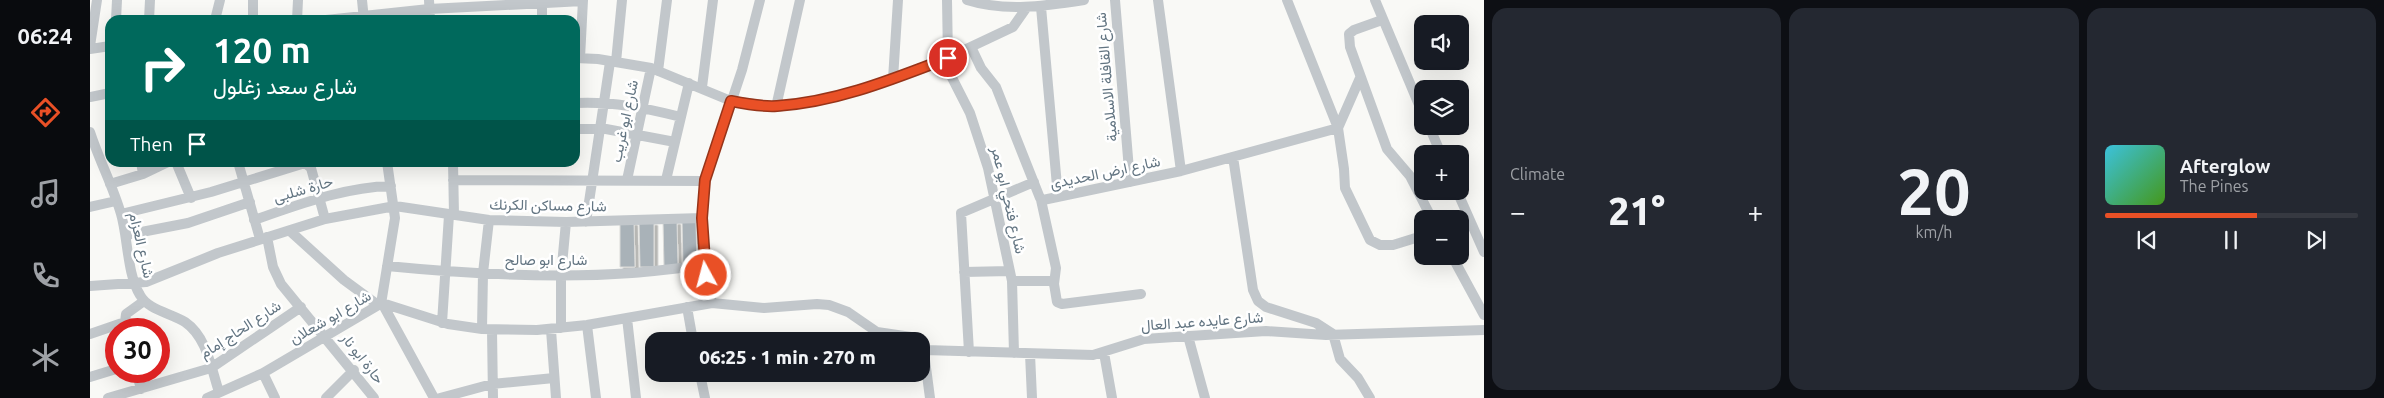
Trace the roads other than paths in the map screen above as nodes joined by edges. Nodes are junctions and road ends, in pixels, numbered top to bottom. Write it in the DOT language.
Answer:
graph roads {
  1 [pos="97,0"];
  2 [pos="117,0"];
  3 [pos="150,0"];
  4 [pos="220,0"];
  5 [pos="253,0"];
  6 [pos="298,0"];
  7 [pos="362,0"];
  8 [pos="583,0"];
  9 [pos="622,0"];
  10 [pos="667,0"];
  11 [pos="713,0"];
  12 [pos="760,0"];
  13 [pos="800,0"];
  14 [pos="898,0"];
  15 [pos="947,0"];
  16 [pos="967,0"];
  17 [pos="1084,0"];
  18 [pos="1115,0"];
  19 [pos="1158,0"];
  20 [pos="1287,0"];
  21 [pos="1375,0"];
  22 [pos="542,1"];
  23 [pos="429,4"];
  24 [pos="1026,7"];
  25 [pos="1041,7"];
  26 [pos="116,15"];
  27 [pos="149,15"];
  28 [pos="216,15"];
  29 [pos="253,15"];
  30 [pos="297,15"];
  31 [pos="364,15"];
  32 [pos="378,15"];
  33 [pos="542,15"];
  34 [pos="1382,20"];
  35 [pos="580,35"];
  36 [pos="105,46"];
  37 [pos="90,47"];
  38 [pos="971,47"];
  39 [pos="580,58"];
  40 [pos="946,59"];
  41 [pos="613,62"];
  42 [pos="654,70"];
  43 [pos="1360,78"];
  44 [pos="893,79"];
  45 [pos="689,83"];
  46 [pos="702,88"];
  47 [pos="105,94"];
  48 [pos="1414,94"];
  49 [pos="90,97"];
  50 [pos="731,101"];
  51 [pos="604,102"];
  52 [pos="580,103"];
  53 [pos="776,106"];
  54 [pos="643,107"];
  55 [pos="681,117"];
  56 [pos="600,128"];
  57 [pos="1338,128"];
  58 [pos="580,129"];
  59 [pos="637,134"];
  60 [pos="90,135"];
  61 [pos="675,142"];
  62 [pos="1233,157"];
  63 [pos="142,167"];
  64 [pos="158,167"];
  65 [pos="178,167"];
  66 [pos="240,167"];
  67 [pos="283,167"];
  68 [pos="310,167"];
  69 [pos="388,167"];
  70 [pos="452,167"];
  71 [pos="1181,171"];
  72 [pos="143,174"];
  73 [pos="453,180"];
  74 [pos="592,180"];
  75 [pos="627,180"];
  76 [pos="666,180"];
  77 [pos="705,180"];
  78 [pos="244,182"];
  79 [pos="1034,182"];
  80 [pos="1130,182"];
  81 [pos="110,184"];
  82 [pos="391,186"];
  83 [pos="1058,197"];
  84 [pos="191,198"];
  85 [pos="320,199"];
  86 [pos="994,199"];
  87 [pos="1041,200"];
  88 [pos="1461,200"];
  89 [pos="116,201"];
  90 [pos="250,202"];
  91 [pos="395,206"];
  92 [pos="90,207"];
  93 [pos="1427,210"];
  94 [pos="121,214"];
  95 [pos="451,215"];
  96 [pos="702,218"];
  97 [pos="326,219"];
  98 [pos="254,220"];
  99 [pos="489,220"];
  100 [pos="566,222"];
  101 [pos="586,222"];
  102 [pos="290,230"];
  103 [pos="126,235"];
  104 [pos="264,238"];
  105 [pos="1414,238"];
  106 [pos="1484,252"];
  107 [pos="705,265"];
  108 [pos="1457,265"];
  109 [pos="387,266"];
  110 [pos="446,272"];
  111 [pos="964,272"];
  112 [pos="483,274"];
  113 [pos="561,276"];
  114 [pos="1011,276"];
  115 [pos="135,282"];
  116 [pos="1054,284"];
  117 [pos="90,286"];
  118 [pos="1141,294"];
  119 [pos="144,301"];
  120 [pos="712,303"];
  121 [pos="380,304"];
  122 [pos="301,307"];
  123 [pos="687,308"];
  124 [pos="1484,315"];
  125 [pos="627,318"];
  126 [pos="442,323"];
  127 [pos="588,325"];
  128 [pos="556,329"];
  129 [pos="487,330"];
  130 [pos="1484,330"];
  131 [pos="691,332"];
  132 [pos="877,332"];
  133 [pos="90,334"];
  134 [pos="1333,334"];
  135 [pos="326,336"];
  136 [pos="1188,336"];
  137 [pos="930,346"];
  138 [pos="969,352"];
  139 [pos="1014,353"];
  140 [pos="1104,353"];
  141 [pos="1030,354"];
  142 [pos="90,365"];
  143 [pos="211,368"];
  144 [pos="354,370"];
  145 [pos="105,373"];
  146 [pos="263,373"];
  147 [pos="92,377"];
  148 [pos="554,378"];
  149 [pos="702,382"];
  150 [pos="928,382"];
  151 [pos="139,383"];
  152 [pos="492,384"];
  153 [pos="141,389"];
  154 [pos="219,392"];
  155 [pos="327,397"];
  156 [pos="108,398"];
  157 [pos="207,398"];
  158 [pos="275,398"];
  159 [pos="374,398"];
  160 [pos="434,398"];
  161 [pos="440,398"];
  162 [pos="493,398"];
  163 [pos="556,398"];
  164 [pos="596,398"];
  165 [pos="636,398"];
  166 [pos="701,398"];
  167 [pos="705,398"];
  168 [pos="930,398"];
  169 [pos="1032,398"];
  170 [pos="1112,398"];
  171 [pos="1205,398"];
  172 [pos="1370,398"];
  1 -- 37 [label="street"];
  2 -- 26 [label="street"];
  3 -- 27 [label="street"];
  4 -- 28 [label="street"];
  5 -- 29 [label="street"];
  6 -- 30 [label="street"];
  7 -- 31 [label="street"];
  8 -- 22 [label="street"];
  8 -- 35 [label="street"];
  9 -- 41 [label="street"];
  10 -- 42 [label="street, شارع ابو غريب"];
  11 -- 46 [label="street"];
  12 -- 50 [label="street"];
  13 -- 53 [label="street"];
  14 -- 44 [label="street"];
  15 -- 40 [label="street"];
  16 -- 24 [label="street"];
  17 -- 25 [label="street"];
  18 -- 80 [label="street, شارع القافلة الاسلامية"];
  19 -- 71 [label="street"];
  20 -- 57 [label="street"];
  21 -- 34 [label="street"];
  22 -- 23 [label="street"];
  22 -- 33 [label="street"];
  23 -- 32 [label="street"];
  24 -- 25 [label="street"];
  24 -- 38 [label="street"];
  25 -- 83 [label="street"];
  34 -- 43 [label="street"];
  34 -- 48 [label="street"];
  36 -- 37 [label="street"];
  38 -- 40 [label="street"];
  38 -- 79 [label="street, شارع ارض الحديدى"];
  39 -- 41 [label="street"];
  40 -- 44 [label="street"];
  40 -- 86 [label="street, شارع فتحي ابو عمر"];
  41 -- 42 [label="street"];
  41 -- 51 [label="street"];
  42 -- 45 [label="street"];
  42 -- 54 [label="street, شارع ابو غريب"];
  43 -- 57 [label="street"];
  43 -- 93 [label="street"];
  44 -- 53 [label="street"];
  45 -- 46 [label="street"];
  45 -- 55 [label="street"];
  46 -- 50 [label="street"];
  47 -- 49 [label="street"];
  50 -- 53 [label="street"];
  50 -- 77 [label="street"];
  51 -- 52 [label="street"];
  51 -- 54 [label="street"];
  51 -- 56 [label="street"];
  54 -- 55 [label="street"];
  54 -- 59 [label="street, شارع ابو غريب"];
  55 -- 61 [label="street"];
  56 -- 58 [label="street"];
  56 -- 59 [label="street"];
  56 -- 74 [label="street"];
  57 -- 62 [label="street, شارع ارض الحديدى"];
  57 -- 105 [label="street"];
  59 -- 61 [label="street"];
  59 -- 75 [label="street, شارع ابو غريب"];
  60 -- 81 [label="street, شارع العزام"];
  61 -- 76 [label="street"];
  62 -- 71 [label="street, شارع ارض الحديدى"];
  62 -- 134 [label="street"];
  63 -- 72 [label="street"];
  64 -- 72 [label="street"];
  65 -- 84 [label="street"];
  66 -- 78 [label="street, حارة ابو نار"];
  67 -- 78 [label="street"];
  68 -- 85 [label="street"];
  69 -- 82 [label="street"];
  70 -- 73 [label="street"];
  71 -- 80 [label="street, شارع ارض الحديدى"];
  72 -- 81 [label="street"];
  73 -- 74 [label="street"];
  73 -- 95 [label="street"];
  74 -- 75 [label="street"];
  74 -- 101 [label="street"];
  75 -- 76 [label="street"];
  76 -- 77 [label="street"];
  77 -- 96 [label="street"];
  78 -- 84 [label="street"];
  78 -- 90 [label="street, حارة ابو نار"];
  79 -- 86 [label="street"];
  79 -- 87 [label="street, شارع ارض الحديدى"];
  80 -- 83 [label="street, شارع ارض الحديدى"];
  81 -- 89 [label="street, شارع العزام"];
  82 -- 85 [label="street, حارة شلبى"];
  82 -- 91 [label="street"];
  83 -- 87 [label="street, شارع ارض الحديدى"];
  84 -- 94 [label="street"];
  85 -- 97 [label="street"];
  85 -- 98 [label="street, حارة شلبى"];
  86 -- 111 [label="street"];
  86 -- 114 [label="street, شارع فتحي ابو عمر"];
  87 -- 116 [label="street"];
  88 -- 106 [label="street"];
  89 -- 92 [label="street"];
  89 -- 94 [label="street, شارع العزام"];
  90 -- 98 [label="street, حارة ابو نار"];
  90 -- 103 [label="street"];
  91 -- 95 [label="street, شارع مساكن الكرنك"];
  91 -- 97 [label="street"];
  91 -- 109 [label="street"];
  94 -- 103 [label="street, شارع العزام"];
  95 -- 99 [label="street, شارع مساكن الكرنك"];
  95 -- 110 [label="street"];
  96 -- 101 [label="street, شارع مساكن الكرنك"];
  96 -- 107 [label="street"];
  97 -- 102 [label="street"];
  98 -- 104 [label="street, حارة ابو نار"];
  99 -- 100 [label="street, شارع مساكن الكرنك"];
  99 -- 112 [label="street"];
  100 -- 101 [label="street, شارع مساكن الكرنك"];
  100 -- 113 [label="street"];
  102 -- 104 [label="street"];
  102 -- 121 [label="street"];
  103 -- 115 [label="street, شارع العزام"];
  104 -- 115 [label="street"];
  104 -- 122 [label="street, حارة ابو نار"];
  107 -- 113 [label="street, شارع ابو صالح"];
  107 -- 120 [label="street"];
  108 -- 124 [label="street"];
  109 -- 110 [label="street, شارع ابو صالح"];
  109 -- 121 [label="street"];
  110 -- 112 [label="street, شارع ابو صالح"];
  110 -- 126 [label="street"];
  111 -- 114 [label="street"];
  111 -- 138 [label="street"];
  112 -- 113 [label="street, شارع ابو صالح"];
  112 -- 129 [label="street"];
  113 -- 128 [label="street"];
  114 -- 116 [label="street"];
  114 -- 139 [label="street, شارع فتحي ابو عمر"];
  115 -- 117 [label="street"];
  115 -- 119 [label="street, شارع العزام"];
  116 -- 118 [label="street"];
  119 -- 133 [label="street"];
  119 -- 143 [label="street, شارع العزام"];
  120 -- 123 [label="street, شارع ابو شعلان"];
  120 -- 132 [label="street, شارع ابو شعلان"];
  121 -- 126 [label="street, شارع ابو شعلان"];
  121 -- 135 [label="street, شارع ابو شعلان"];
  121 -- 160 [label="street"];
  122 -- 135 [label="street, حارة ابو نار"];
  122 -- 143 [label="street, شارع الحاج إمام"];
  123 -- 125 [label="street, شارع ابو شعلان"];
  123 -- 131 [label="street"];
  125 -- 127 [label="street, شارع ابو شعلان"];
  125 -- 165 [label="street"];
  126 -- 129 [label="street, شارع ابو شعلان"];
  127 -- 128 [label="street, شارع ابو شعلان"];
  127 -- 164 [label="street"];
  128 -- 129 [label="street, شارع ابو شعلان"];
  128 -- 148 [label="street"];
  129 -- 152 [label="street"];
  130 -- 134 [label="street, شارع عايده عبد العال"];
  134 -- 136 [label="street, شارع عايده عبد العال"];
  134 -- 172 [label="street"];
  135 -- 144 [label="street, حارة ابو نار"];
  135 -- 146 [label="street, شارع ابو شعلان"];
  136 -- 140 [label="street, شارع عايده عبد العال"];
  136 -- 171 [label="street"];
  137 -- 138 [label="street, شارع عايده عبد العال"];
  138 -- 139 [label="street, شارع عايده عبد العال"];
  139 -- 141 [label="street, شارع عايده عبد العال"];
  140 -- 141 [label="street, شارع عايده عبد العال"];
  140 -- 170 [label="street"];
  141 -- 169 [label="street"];
  142 -- 147 [label="street"];
  143 -- 153 [label="street, شارع الحاج إمام"];
  143 -- 154 [label="street, شارع العزام"];
  144 -- 155 [label="street"];
  144 -- 159 [label="street, حارة ابو نار"];
  145 -- 147 [label="street"];
  146 -- 154 [label="street, شارع ابو شعلان"];
  146 -- 158 [label="street"];
  148 -- 152 [label="street"];
  148 -- 163 [label="street"];
  149 -- 167 [label="street"];
  150 -- 168 [label="street"];
  151 -- 153 [label="street"];
  152 -- 161 [label="street"];
  152 -- 162 [label="street"];
  153 -- 156 [label="street, شارع الحاج إمام"];
  154 -- 157 [label="street, شارع ابو شعلان"];
  166 -- 167 [label="street"];
}
